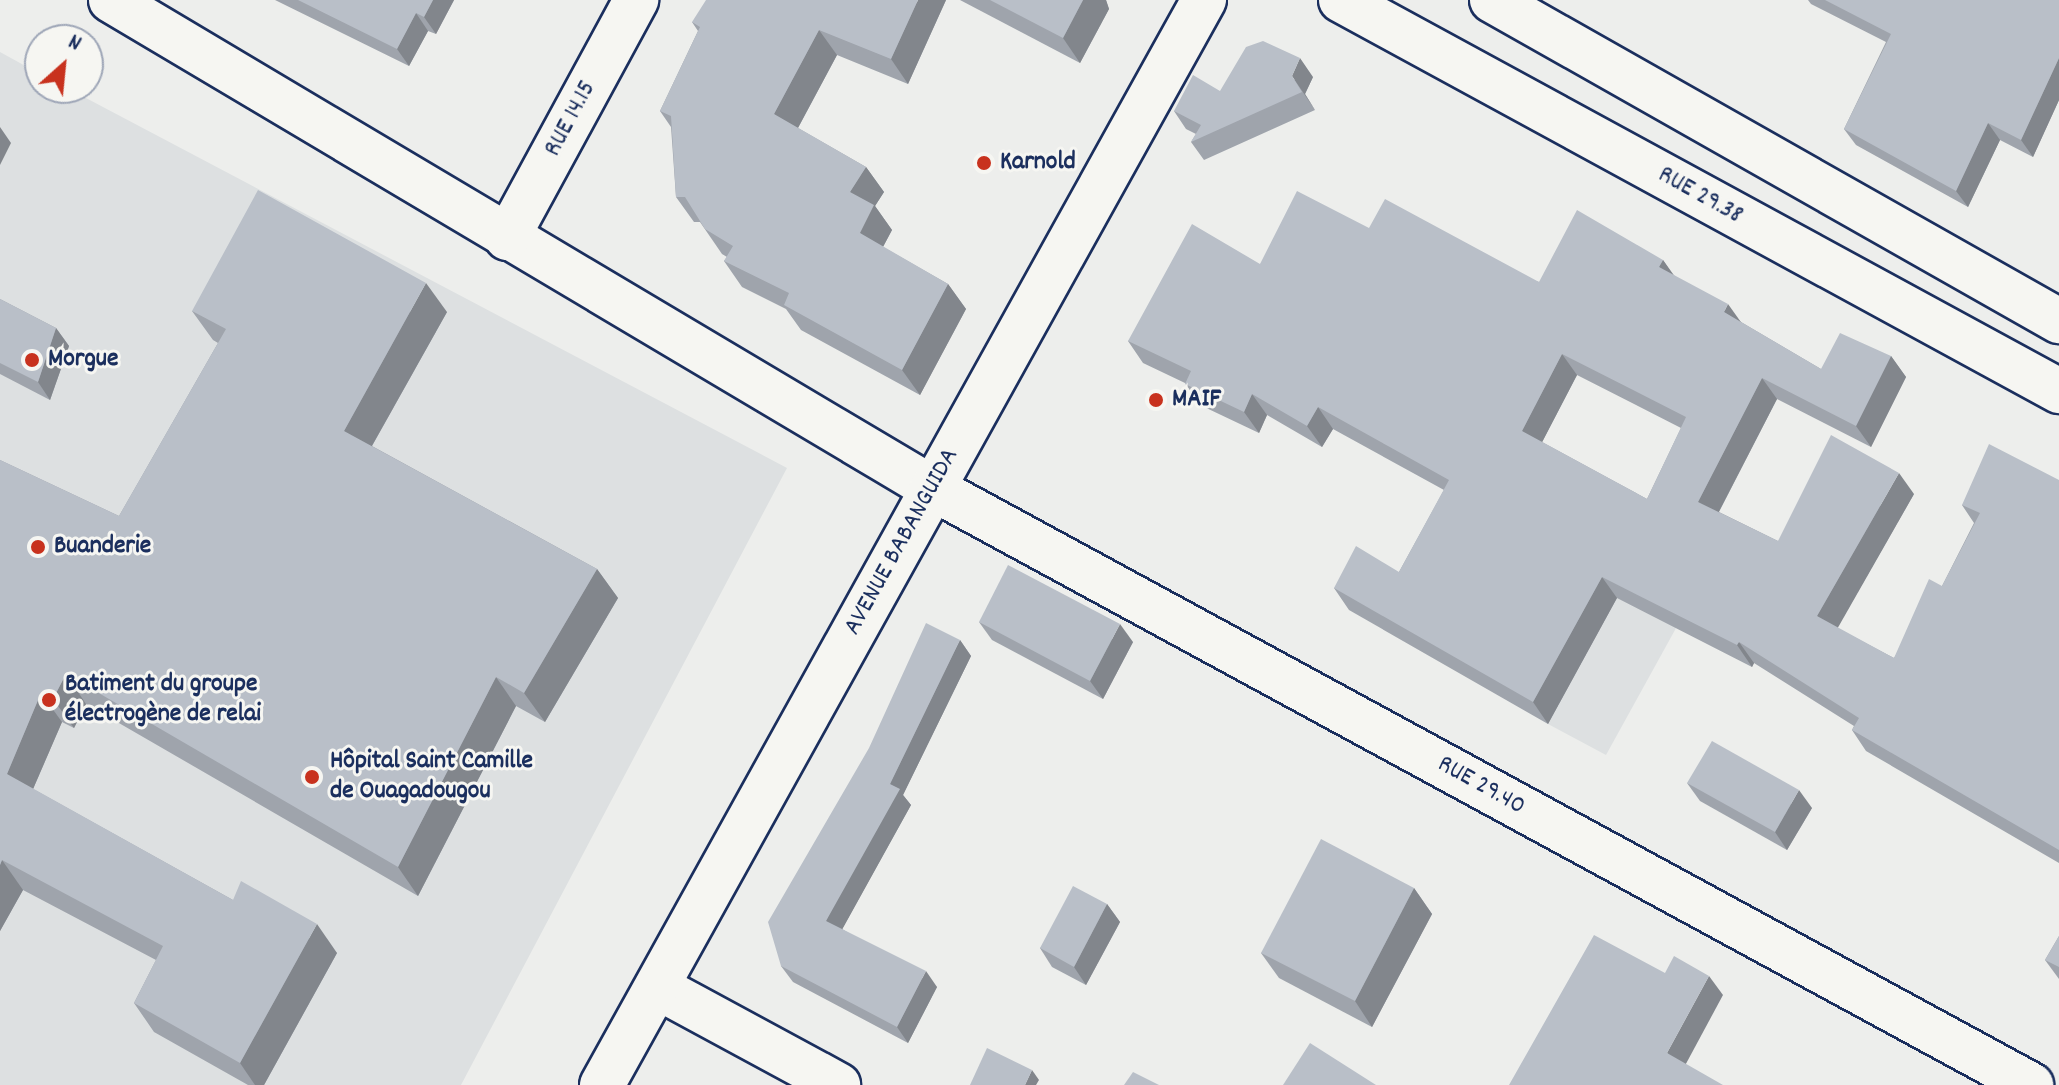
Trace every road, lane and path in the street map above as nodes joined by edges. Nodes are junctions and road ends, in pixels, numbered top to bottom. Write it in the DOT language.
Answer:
graph roads {
  1 [pos="111,0"];
  2 [pos="636,0"];
  3 [pos="1204,0"];
  4 [pos="1341,0"];
  5 [pos="1492,0"];
  6 [pos="507,238"];
  7 [pos="2059,321"];
  8 [pos="2059,391"];
  9 [pos="932,488"];
  10 [pos="657,987"];
  11 [pos="602,1085"];
  12 [pos="838,1085"];
  13 [pos="2031,1085"];
  1 -- 6 [label="street, RUE 29.40"];
  2 -- 6 [label="street, RUE 14.15"];
  3 -- 9 [label="street, AVENUE BABANGUIDA"];
  4 -- 8 [label="street, RUE 29.38"];
  5 -- 7 [label="street"];
  6 -- 9 [label="street, RUE 29.40"];
  9 -- 10 [label="street, AVENUE BABANGUIDA"];
  9 -- 13 [label="street, RUE 29.40"];
  10 -- 11 [label="street, AVENUE BABANGUIDA"];
  10 -- 12 [label="street"];
}
